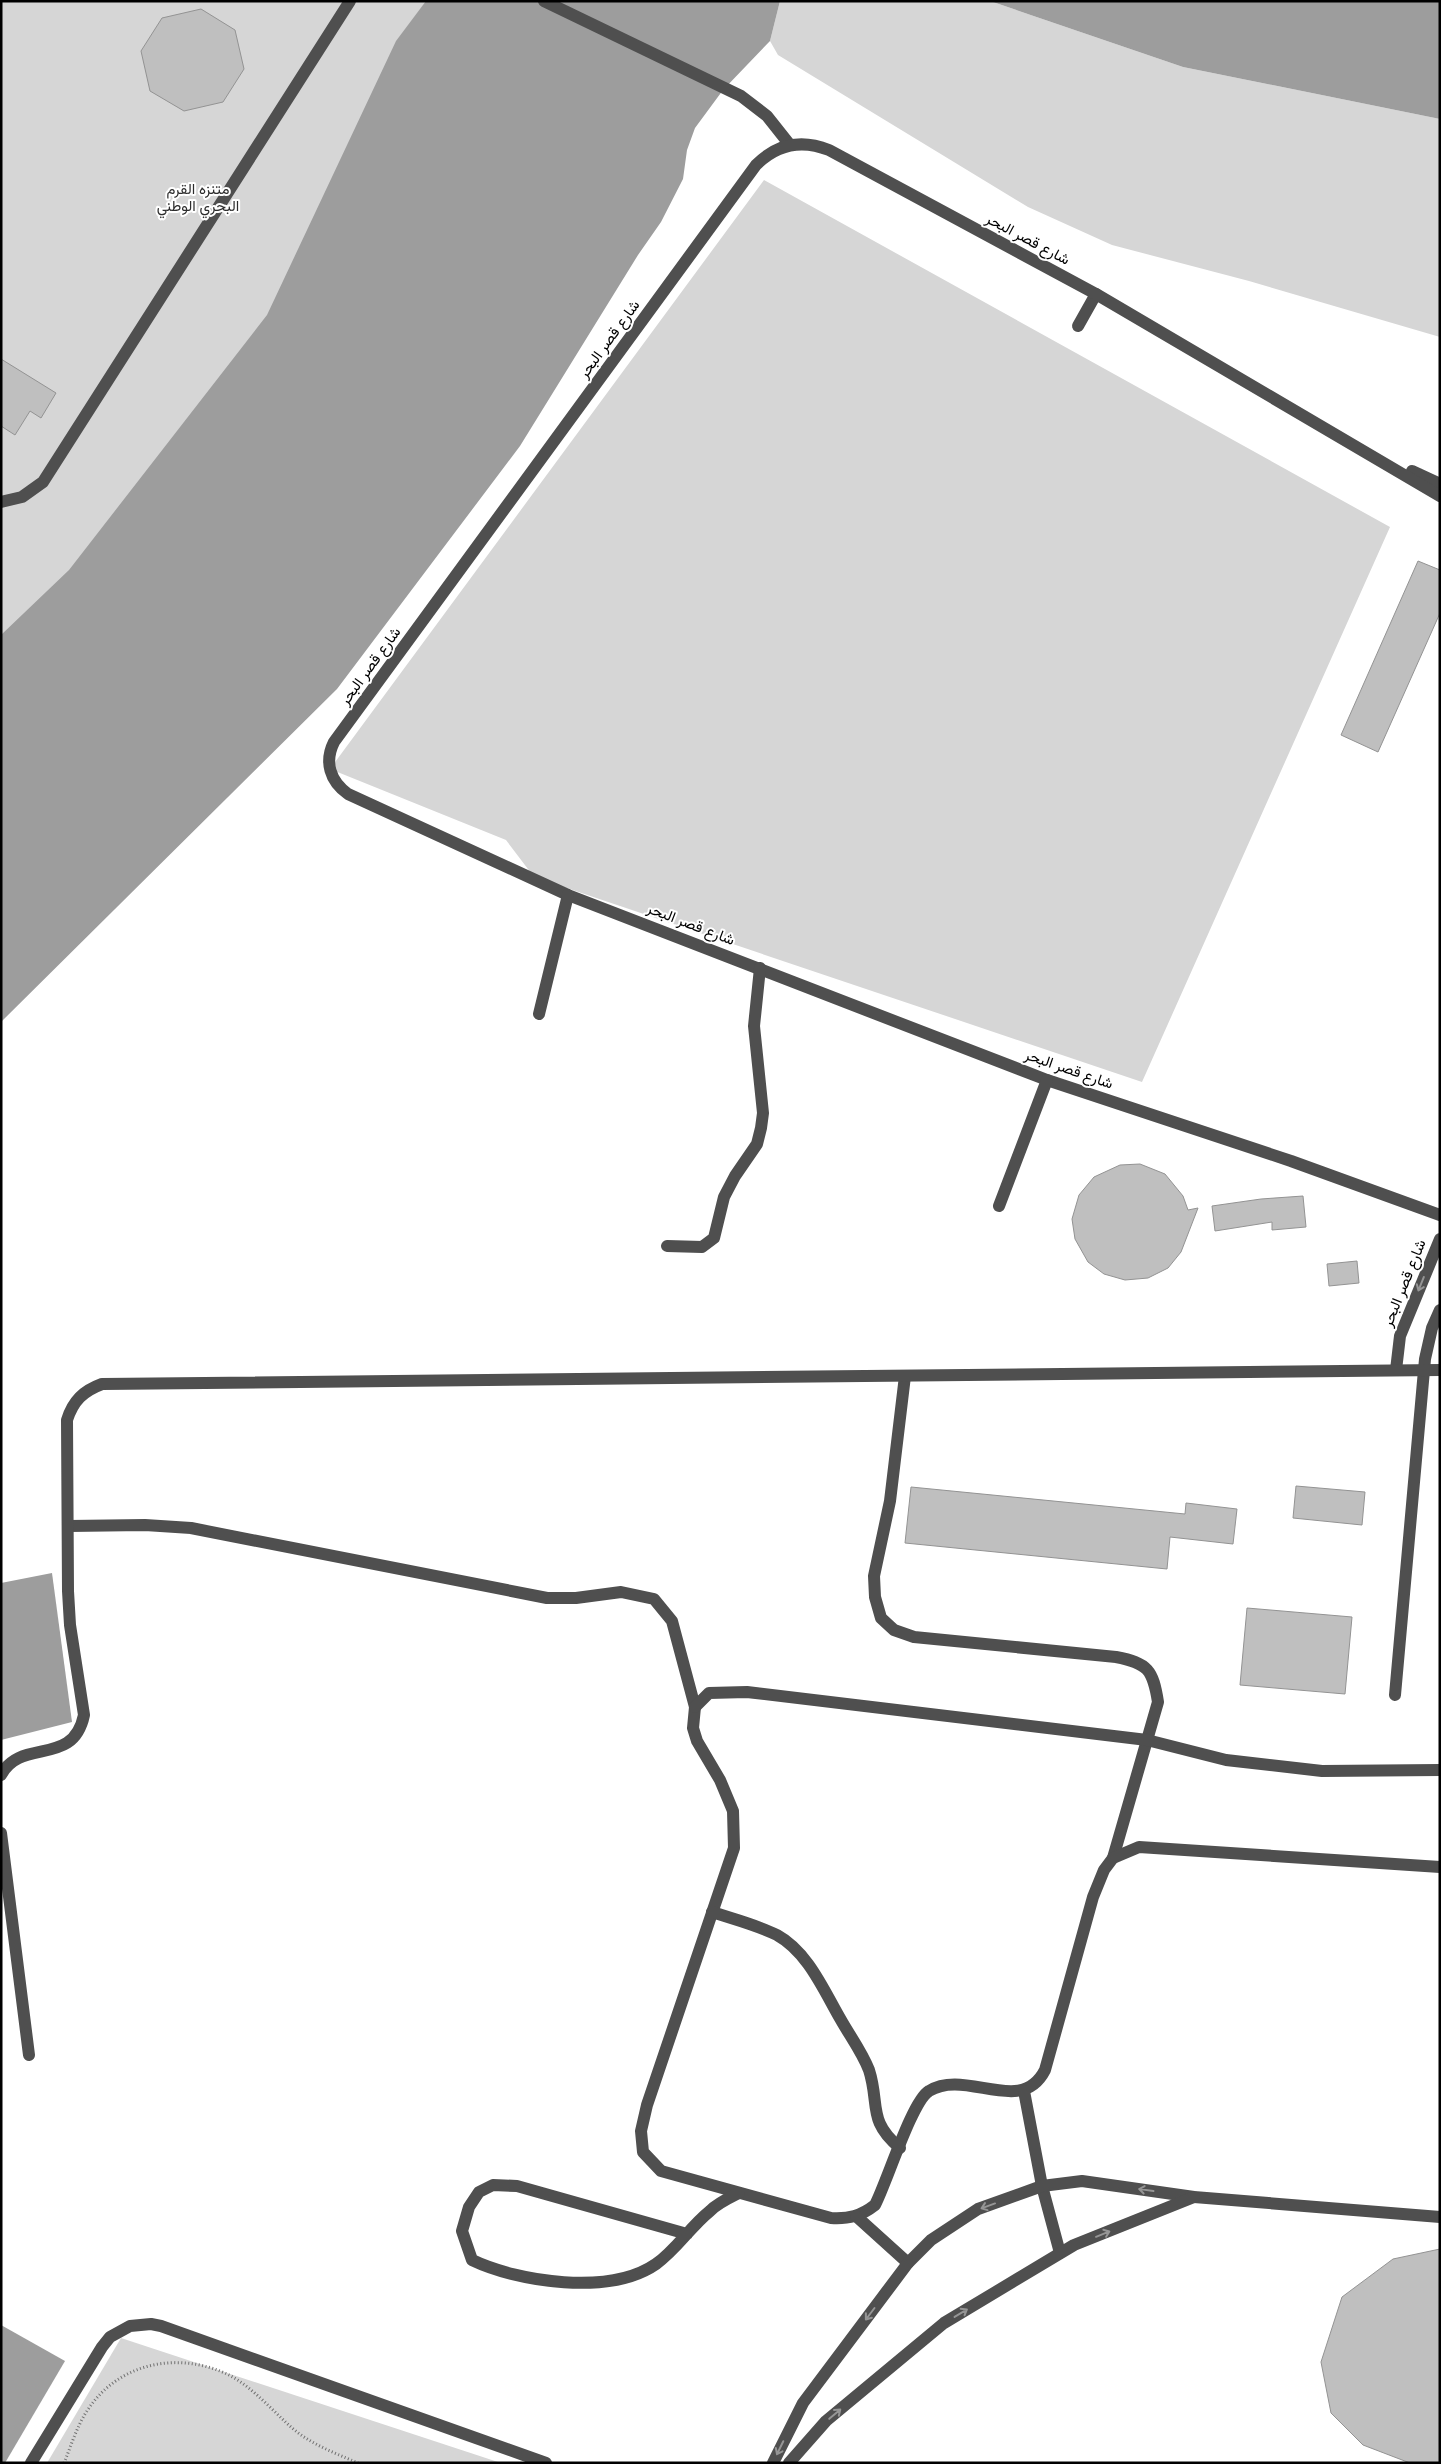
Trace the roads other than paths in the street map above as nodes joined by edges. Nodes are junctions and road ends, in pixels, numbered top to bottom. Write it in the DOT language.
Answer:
graph roads {
  1 [pos="350,1"];
  2 [pos="544,1"];
  3 [pos="790,145"];
  4 [pos="1096,294"];
  5 [pos="1078,326"];
  6 [pos="1353,444"];
  7 [pos="1440,484"];
  8 [pos="1440,496"];
  9 [pos="1,502"];
  10 [pos="568,894"];
  11 [pos="760,968"];
  12 [pos="539,1014"];
  13 [pos="1047,1080"];
  14 [pos="999,1206"];
  15 [pos="1440,1215"];
  16 [pos="1440,1240"];
  17 [pos="667,1246"];
  18 [pos="1440,1310"];
  19 [pos="1396,1370"];
  20 [pos="1425,1370"];
  21 [pos="1440,1370"];
  22 [pos="905,1376"];
  23 [pos="69,1526"];
  24 [pos="1395,1695"];
  25 [pos="695,1707"];
  26 [pos="1147,1740"];
  27 [pos="1440,1770"];
  28 [pos="1,1775"];
  29 [pos="1,1832"];
  30 [pos="1113,1858"];
  31 [pos="1440,1867"];
  32 [pos="712,1912"];
  33 [pos="29,2055"];
  34 [pos="1024,2090"];
  35 [pos="900,2148"];
  36 [pos="1042,2186"];
  37 [pos="739,2193"];
  38 [pos="1194,2197"];
  39 [pos="856,2216"];
  40 [pos="1440,2217"];
  41 [pos="687,2234"];
  42 [pos="1060,2253"];
  43 [pos="908,2263"];
  44 [pos="31,2463"];
  45 [pos="546,2463"];
  46 [pos="773,2463"];
  47 [pos="789,2463"];
  1 -- 9 [label="street"];
  2 -- 3 [label="street"];
  3 -- 4 [label="street, شارع قصر البحر"];
  3 -- 10 [label="street, شارع قصر البحر"];
  4 -- 5 [label="street"];
  4 -- 6 [label="street, شارع قصر البحر"];
  6 -- 7 [label="street, شارع قصر البحر"];
  6 -- 8 [label="street, شارع قصر البحر"];
  10 -- 11 [label="street, شارع قصر البحر"];
  10 -- 12 [label="street"];
  11 -- 13 [label="street, شارع قصر البحر"];
  11 -- 17 [label="street"];
  13 -- 14 [label="street"];
  13 -- 15 [label="street, شارع قصر البحر"];
  16 -- 19 [label="street, شارع قصر البحر, one-way"];
  18 -- 20 [label="street"];
  19 -- 20 [label="street"];
  19 -- 22 [label="street"];
  20 -- 21 [label="street"];
  20 -- 24 [label="street"];
  22 -- 23 [label="street"];
  22 -- 26 [label="street"];
  23 -- 25 [label="street"];
  23 -- 28 [label="street"];
  25 -- 26 [label="street"];
  25 -- 32 [label="street"];
  26 -- 27 [label="street"];
  26 -- 30 [label="street"];
  29 -- 33 [label="street"];
  30 -- 31 [label="street"];
  30 -- 34 [label="street"];
  32 -- 35 [label="street"];
  32 -- 37 [label="street"];
  34 -- 35 [label="street"];
  34 -- 36 [label="street"];
  35 -- 39 [label="street"];
  38 -- 36 [label="street, one-way"];
  36 -- 42 [label="street"];
  36 -- 43 [label="street, one-way"];
  37 -- 39 [label="street"];
  37 -- 41 [label="street"];
  38 -- 40 [label="street"];
  42 -- 38 [label="street, one-way"];
  39 -- 43 [label="street"];
  41 -- 41 [label="street"];
  47 -- 42 [label="street, one-way"];
  43 -- 46 [label="street, one-way"];
  44 -- 45 [label="street"];
}
